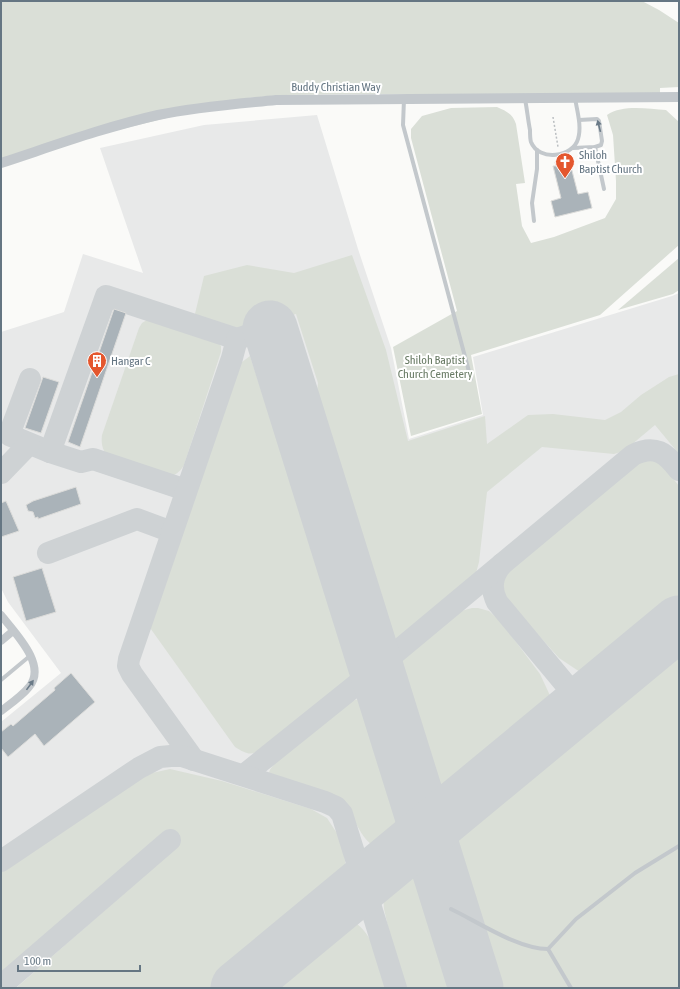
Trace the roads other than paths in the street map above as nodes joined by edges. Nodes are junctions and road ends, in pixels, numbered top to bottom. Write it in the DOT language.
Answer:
graph roads {
  1 [pos="679,97"];
  2 [pos="575,98"];
  3 [pos="404,99"];
  4 [pos="525,99"];
  5 [pos="579,120"];
  6 [pos="595,147"];
  7 [pos="573,148"];
  8 [pos="537,150"];
  9 [pos="1,163"];
  10 [pos="604,189"];
  11 [pos="534,221"];
  12 [pos="471,379"];
  13 [pos="1,615"];
  14 [pos="13,631"];
  15 [pos="1,641"];
  16 [pos="31,655"];
  17 [pos="1,680"];
  18 [pos="1,711"];
  19 [pos="679,846"];
  20 [pos="451,909"];
  21 [pos="548,949"];
  22 [pos="571,988"];
  1 -- 2 [label="street, Buddy Christian Way"];
  2 -- 4 [label="street, Buddy Christian Way"];
  2 -- 5 [label="lane"];
  3 -- 4 [label="street, Buddy Christian Way"];
  3 -- 9 [label="street, Buddy Christian Way"];
  3 -- 12 [label="lane"];
  4 -- 8 [label="lane"];
  6 -- 5 [label="lane, one-way"];
  5 -- 7 [label="lane"];
  6 -- 7 [label="lane"];
  6 -- 10 [label="lane"];
  7 -- 8 [label="lane"];
  8 -- 11 [label="lane"];
  13 -- 14 [label="street"];
  14 -- 15 [label="street"];
  14 -- 16 [label="street"];
  16 -- 17 [label="lane"];
  18 -- 16 [label="street, one-way"];
  19 -- 21 [label="lane"];
  20 -- 21 [label="lane"];
  21 -- 22 [label="lane"];
}
